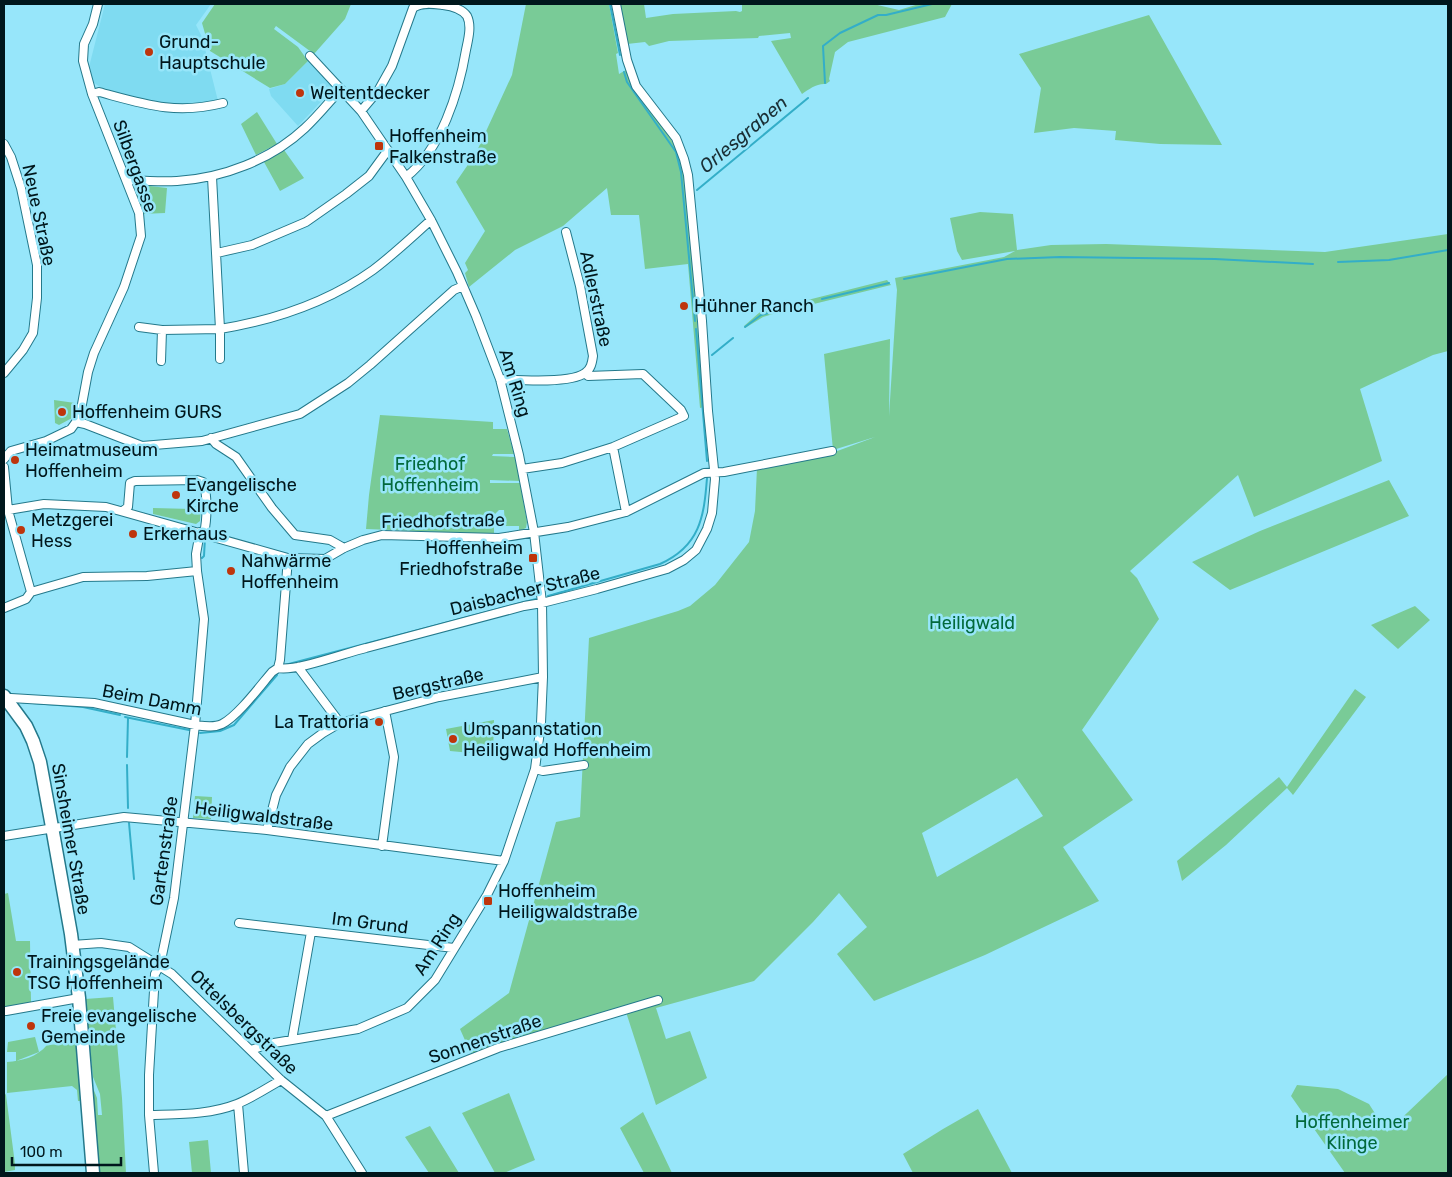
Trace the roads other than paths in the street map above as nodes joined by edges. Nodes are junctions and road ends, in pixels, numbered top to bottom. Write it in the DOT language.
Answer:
graph roads {
  1 [pos="98,4"];
  2 [pos="616,4"];
  3 [pos="310,56"];
  4 [pos="341,89"];
  5 [pos="92,94"];
  6 [pos="223,102"];
  7 [pos="361,111"];
  8 [pos="4,144"];
  9 [pos="388,150"];
  10 [pos="212,177"];
  11 [pos="406,177"];
  12 [pos="127,181"];
  13 [pos="431,220"];
  14 [pos="566,232"];
  15 [pos="217,253"];
  16 [pos="463,286"];
  17 [pos="139,326"];
  18 [pos="220,329"];
  19 [pos="162,330"];
  20 [pos="220,359"];
  21 [pos="161,361"];
  22 [pos="4,373"];
  23 [pos="585,373"];
  24 [pos="500,379"];
  25 [pos="76,422"];
  26 [pos="211,438"];
  27 [pos="613,447"];
  28 [pos="832,451"];
  29 [pos="4,456"];
  30 [pos="4,466"];
  31 [pos="522,469"];
  32 [pos="714,471"];
  33 [pos="8,510"];
  34 [pos="124,510"];
  35 [pos="626,512"];
  36 [pos="534,532"];
  37 [pos="202,533"];
  38 [pos="344,548"];
  39 [pos="288,558"];
  40 [pos="197,571"];
  41 [pos="31,592"];
  42 [pos="542,603"];
  43 [pos="4,608"];
  44 [pos="298,667"];
  45 [pos="278,668"];
  46 [pos="543,677"];
  47 [pos="5,698"];
  48 [pos="385,711"];
  49 [pos="340,724"];
  50 [pos="195,725"];
  51 [pos="584,765"];
  52 [pos="535,770"];
  53 [pos="183,822"];
  54 [pos="52,827"];
  55 [pos="267,830"];
  56 [pos="4,836"];
  57 [pos="382,846"];
  58 [pos="504,861"];
  59 [pos="239,922"];
  60 [pos="311,932"];
  61 [pos="72,945"];
  62 [pos="454,948"];
  63 [pos="160,965"];
  64 [pos="79,998"];
  65 [pos="658,1000"];
  66 [pos="6,1011"];
  67 [pos="292,1040"];
  68 [pos="251,1050"];
  69 [pos="281,1080"];
  70 [pos="238,1104"];
  71 [pos="149,1115"];
  72 [pos="326,1116"];
  73 [pos="93,1173"];
  74 [pos="154,1173"];
  75 [pos="244,1173"];
  76 [pos="362,1173"];
  1 -- 5 [label="street, Silbergasse"];
  2 -- 32 [label="street, Daisbacher Straße"];
  3 -- 4 [label="street, Am Ring"];
  4 -- 7 [label="street, Am Ring"];
  4 -- 10 [label="street"];
  5 -- 6 [label="street"];
  5 -- 12 [label="street, Silbergasse"];
  7 -- 9 [label="street, Am Ring"];
  7 -- 11 [label="street"];
  8 -- 22 [label="street, Neue Straße"];
  9 -- 11 [label="street, Am Ring"];
  9 -- 15 [label="street"];
  10 -- 12 [label="street"];
  10 -- 15 [label="street"];
  11 -- 13 [label="street, Am Ring"];
  12 -- 25 [label="street, Silbergasse"];
  13 -- 16 [label="street, Am Ring"];
  13 -- 18 [label="street"];
  14 -- 23 [label="street, Adlerstraße"];
  15 -- 18 [label="street"];
  16 -- 24 [label="street, Am Ring"];
  16 -- 26 [label="street"];
  17 -- 19 [label="street"];
  18 -- 19 [label="street"];
  18 -- 20 [label="street"];
  19 -- 21 [label="street"];
  23 -- 24 [label="street"];
  23 -- 27 [label="street"];
  24 -- 31 [label="street, Am Ring"];
  25 -- 26 [label="street"];
  25 -- 29 [label="street"];
  26 -- 38 [label="street"];
  27 -- 31 [label="street"];
  27 -- 35 [label="street"];
  28 -- 32 [label="street"];
  30 -- 33 [label="street"];
  31 -- 36 [label="street, Am Ring"];
  32 -- 35 [label="street, Friedhofstraße"];
  32 -- 42 [label="street, Daisbacher Straße"];
  33 -- 34 [label="street, Friedhofstraße"];
  33 -- 41 [label="street"];
  34 -- 37 [label="street, Friedhofstraße"];
  34 -- 37 [label="street, Gartenstraße"];
  35 -- 36 [label="street, Friedhofstraße"];
  36 -- 38 [label="street, Friedhofstraße"];
  36 -- 42 [label="street, Am Ring"];
  37 -- 39 [label="street, Friedhofstraße"];
  37 -- 40 [label="street, Gartenstraße"];
  38 -- 39 [label="street, Friedhofstraße"];
  39 -- 45 [label="street"];
  40 -- 41 [label="street"];
  40 -- 50 [label="street, Gartenstraße"];
  41 -- 43 [label="street"];
  42 -- 44 [label="street, Daisbacher Straße"];
  42 -- 46 [label="street, Am Ring"];
  44 -- 45 [label="street, Daisbacher Straße"];
  44 -- 49 [label="street"];
  45 -- 50 [label="street, Beim Damm"];
  46 -- 48 [label="street, Bergstraße"];
  46 -- 52 [label="street, Am Ring"];
  47 -- 50 [label="street, Beim Damm"];
  47 -- 54 [label="main road, Sinsheimer Straße"];
  48 -- 49 [label="street, Bergstraße"];
  48 -- 57 [label="street"];
  49 -- 55 [label="street, Bergstraße"];
  50 -- 53 [label="street, Gartenstraße"];
  51 -- 52 [label="street"];
  52 -- 58 [label="street, Am Ring"];
  53 -- 54 [label="street, Heiligwaldstraße"];
  53 -- 55 [label="street, Heiligwaldstraße"];
  53 -- 63 [label="street, Gartenstraße"];
  54 -- 56 [label="street, Heiligwaldstraße"];
  54 -- 61 [label="main road, Sinsheimer Straße"];
  55 -- 57 [label="street, Heiligwaldstraße"];
  57 -- 58 [label="street, Heiligwaldstraße"];
  58 -- 62 [label="street, Am Ring"];
  59 -- 60 [label="street, Im Grund"];
  60 -- 62 [label="street, Im Grund"];
  60 -- 67 [label="street, Im Grund"];
  61 -- 63 [label="street, Ottelsbergstraße"];
  61 -- 64 [label="main road, Sinsheimer Straße"];
  62 -- 67 [label="street, Am Ring"];
  63 -- 68 [label="street, Ottelsbergstraße"];
  63 -- 71 [label="street, Gartenstraße"];
  64 -- 66 [label="street"];
  64 -- 73 [label="main road, Sinsheimer Straße"];
  65 -- 72 [label="street, Sonnenstraße"];
  67 -- 68 [label="street, Am Ring"];
  68 -- 69 [label="street, Ottelsbergstraße"];
  69 -- 70 [label="street"];
  69 -- 72 [label="street, Ottelsbergstraße"];
  70 -- 71 [label="street"];
  70 -- 75 [label="street"];
  71 -- 74 [label="street, Gartenstraße"];
  72 -- 76 [label="street, Ottelsbergstraße"];
}
